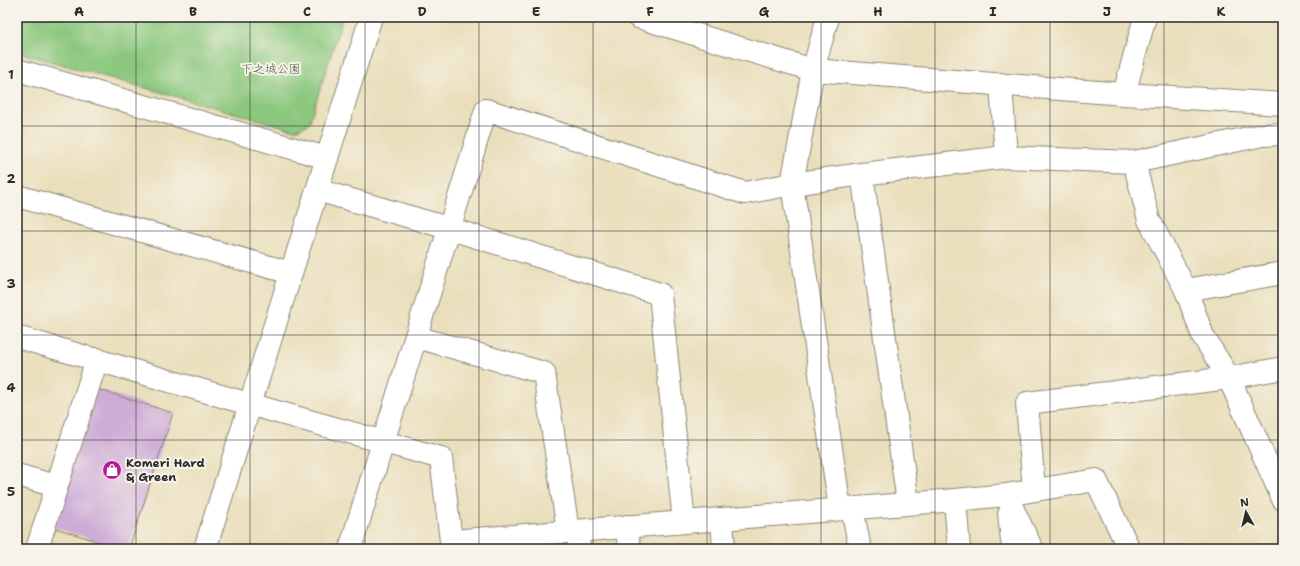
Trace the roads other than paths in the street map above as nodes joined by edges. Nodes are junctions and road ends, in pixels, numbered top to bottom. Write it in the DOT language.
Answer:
graph roads {
  1 [pos="371,17"];
  2 [pos="638,17"];
  3 [pos="828,17"];
  4 [pos="1145,17"];
  5 [pos="17,70"];
  6 [pos="813,70"];
  7 [pos="1001,84"];
  8 [pos="1124,94"];
  9 [pos="1283,104"];
  10 [pos="1283,134"];
  11 [pos="1006,157"];
  12 [pos="327,158"];
  13 [pos="1134,162"];
  14 [pos="862,174"];
  15 [pos="792,184"];
  16 [pos="317,190"];
  17 [pos="17,196"];
  18 [pos="448,228"];
  19 [pos="1283,272"];
  20 [pos="290,273"];
  21 [pos="1186,290"];
  22 [pos="17,337"];
  23 [pos="416,337"];
  24 [pos="97,359"];
  25 [pos="1283,368"];
  26 [pos="1229,378"];
  27 [pos="249,404"];
  28 [pos="384,441"];
  29 [pos="17,475"];
  30 [pos="56,486"];
  31 [pos="1034,490"];
  32 [pos="1006,495"];
  33 [pos="1283,499"];
  34 [pos="955,500"];
  35 [pos="908,503"];
  36 [pos="846,508"];
  37 [pos="722,519"];
  38 [pos="684,522"];
  39 [pos="627,526"];
  40 [pos="575,537"];
  41 [pos="452,545"];
  42 [pos="37,549"];
  43 [pos="205,549"];
  44 [pos="350,549"];
  45 [pos="629,549"];
  46 [pos="724,549"];
  47 [pos="860,549"];
  48 [pos="959,549"];
  49 [pos="1013,549"];
  50 [pos="1032,549"];
  51 [pos="1129,549"];
  1 -- 12 [label="street"];
  2 -- 6 [label="street"];
  3 -- 6 [label="street"];
  4 -- 8 [label="street"];
  5 -- 12 [label="street"];
  6 -- 7 [label="street"];
  6 -- 15 [label="street"];
  7 -- 8 [label="street"];
  7 -- 11 [label="street"];
  8 -- 9 [label="street"];
  10 -- 13 [label="street"];
  11 -- 13 [label="street"];
  11 -- 14 [label="street"];
  12 -- 16 [label="street"];
  13 -- 21 [label="street"];
  14 -- 15 [label="street"];
  14 -- 35 [label="street"];
  15 -- 18 [label="street"];
  15 -- 36 [label="street"];
  16 -- 18 [label="street"];
  16 -- 20 [label="street"];
  17 -- 20 [label="street"];
  18 -- 23 [label="street"];
  18 -- 38 [label="street"];
  19 -- 21 [label="street"];
  20 -- 27 [label="street"];
  21 -- 26 [label="street"];
  22 -- 24 [label="street"];
  23 -- 28 [label="street"];
  23 -- 40 [label="street"];
  24 -- 27 [label="street"];
  24 -- 30 [label="street"];
  25 -- 26 [label="street"];
  26 -- 31 [label="street"];
  26 -- 33 [label="street"];
  27 -- 28 [label="street"];
  27 -- 43 [label="street"];
  28 -- 41 [label="street"];
  28 -- 44 [label="street"];
  29 -- 30 [label="street"];
  30 -- 42 [label="street"];
  31 -- 32 [label="street"];
  31 -- 51 [label="street"];
  32 -- 34 [label="street"];
  32 -- 49 [label="street"];
  32 -- 50 [label="street"];
  34 -- 35 [label="street"];
  34 -- 48 [label="street"];
  35 -- 36 [label="street"];
  36 -- 37 [label="street"];
  36 -- 47 [label="street"];
  37 -- 38 [label="street"];
  37 -- 46 [label="street"];
  38 -- 39 [label="street"];
  39 -- 40 [label="street"];
  39 -- 45 [label="street"];
  40 -- 41 [label="street"];
}
